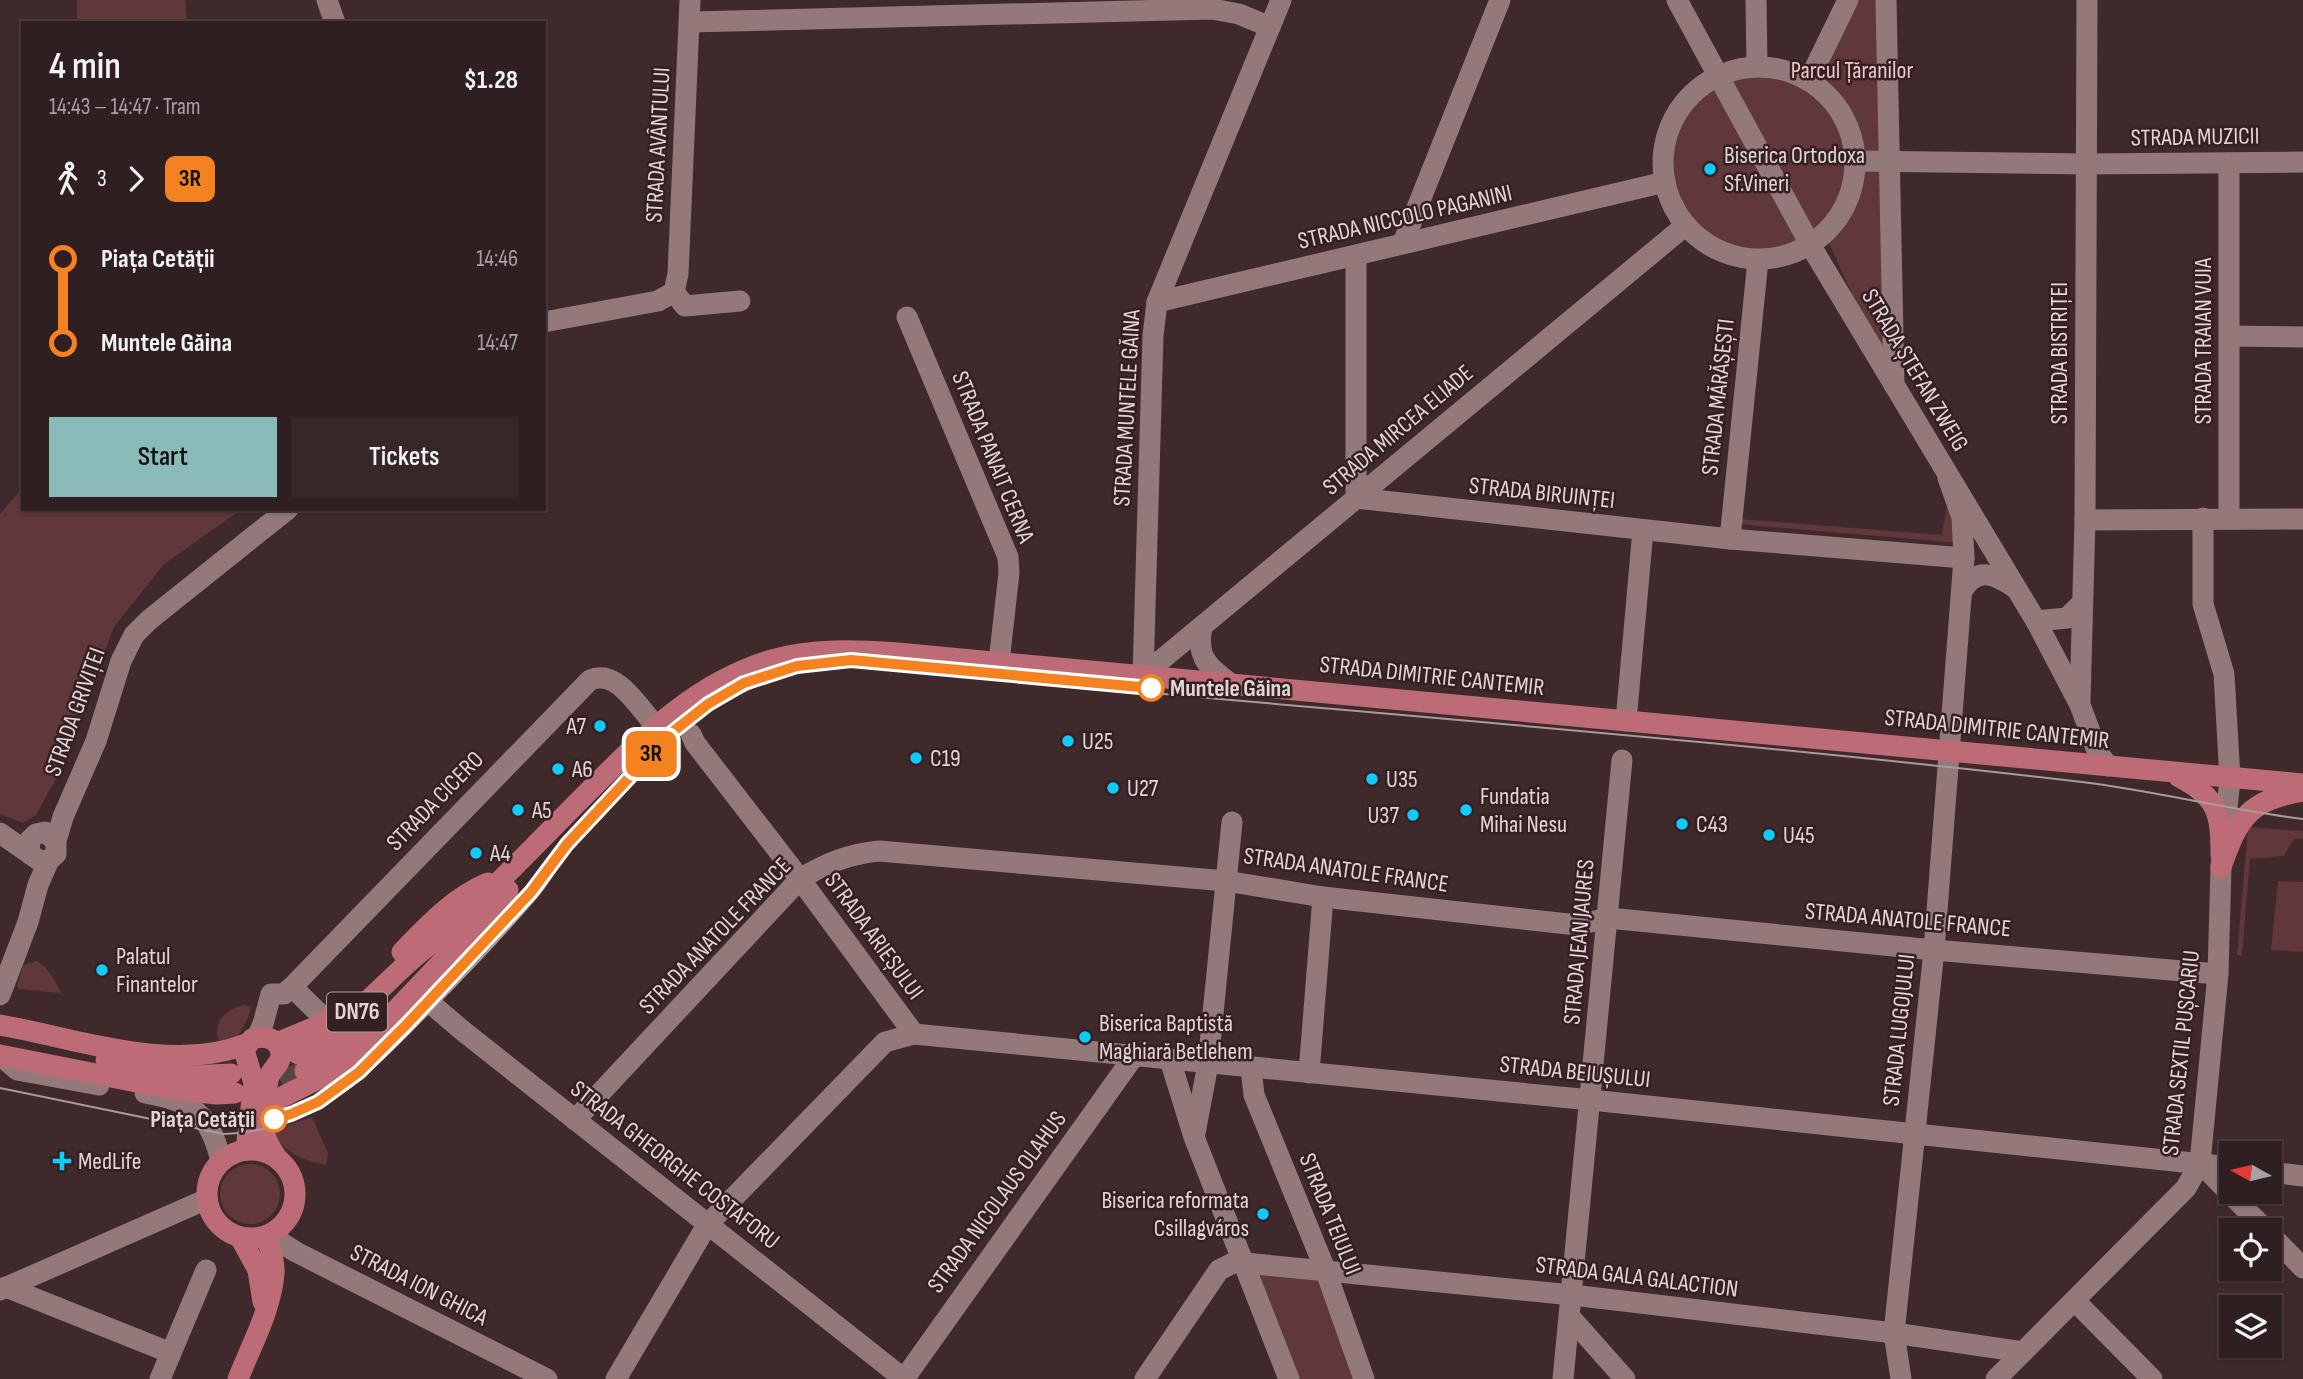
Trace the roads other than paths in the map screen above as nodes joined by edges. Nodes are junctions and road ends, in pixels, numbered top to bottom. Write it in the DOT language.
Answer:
graph roads {
  1 [pos="327,0"];
  2 [pos="690,0"];
  3 [pos="1280,0"];
  4 [pos="1500,0"];
  5 [pos="1677,0"];
  6 [pos="1756,0"];
  7 [pos="1848,0"];
  8 [pos="1885,0"];
  9 [pos="2087,0"];
  10 [pos="334,21"];
  11 [pos="690,22"];
  12 [pos="1270,27"];
  13 [pos="1757,66"];
  14 [pos="1718,75"];
  15 [pos="1809,80"];
  16 [pos="1856,161"];
  17 [pos="1889,161"];
  18 [pos="2303,162"];
  19 [pos="2229,163"];
  20 [pos="2087,164"];
  21 [pos="1665,182"];
  22 [pos="1686,225"];
  23 [pos="1403,243"];
  24 [pos="1810,245"];
  25 [pos="1356,256"];
  26 [pos="1758,260"];
  27 [pos="674,292"];
  28 [pos="740,301"];
  29 [pos="1157,302"];
  30 [pos="907,317"];
  31 [pos="546,322"];
  32 [pos="2231,336"];
  33 [pos="2303,337"];
  34 [pos="1894,387"];
  35 [pos="1948,478"];
  36 [pos="1356,498"];
  37 [pos="285,511"];
  38 [pos="2203,518"];
  39 [pos="2229,518"];
  40 [pos="2303,519"];
  41 [pos="2085,520"];
  42 [pos="1643,530"];
  43 [pos="1730,539"];
  44 [pos="1964,558"];
  45 [pos="2017,590"];
  46 [pos="1962,592"];
  47 [pos="2082,603"];
  48 [pos="2036,621"];
  49 [pos="1202,627"];
  50 [pos="999,662"];
  51 [pos="1143,675"];
  52 [pos="1230,683"];
  53 [pos="2080,705"];
  54 [pos="1626,721"];
  55 [pos="655,725"];
  56 [pos="691,734"];
  57 [pos="1951,750"];
  58 [pos="1622,760"];
  59 [pos="2108,766"];
  60 [pos="2171,773"];
  61 [pos="2230,779"];
  62 [pos="2303,784"];
  63 [pos="2303,790"];
  64 [pos="1232,822"];
  65 [pos="0,831"];
  66 [pos="545,836"];
  67 [pos="41,846"];
  68 [pos="2221,867"];
  69 [pos="506,875"];
  70 [pos="800,879"];
  71 [pos="1226,881"];
  72 [pos="1322,897"];
  73 [pos="1608,918"];
  74 [pos="1934,950"];
  75 [pos="2218,974"];
  76 [pos="292,987"];
  77 [pos="415,991"];
  78 [pos="0,995"];
  79 [pos="326,1020"];
  80 [pos="10,1027"];
  81 [pos="914,1034"];
  82 [pos="0,1038"];
  83 [pos="263,1041"];
  84 [pos="0,1055"];
  85 [pos="1134,1056"];
  86 [pos="1170,1060"];
  87 [pos="302,1062"];
  88 [pos="1208,1064"];
  89 [pos="8,1068"];
  90 [pos="1251,1068"];
  91 [pos="1309,1073"];
  92 [pos="1591,1100"];
  93 [pos="264,1111"];
  94 [pos="575,1120"];
  95 [pos="1914,1134"];
  96 [pos="1194,1137"];
  97 [pos="246,1150"];
  98 [pos="277,1158"];
  99 [pos="221,1161"];
  100 [pos="2200,1163"];
  101 [pos="2219,1165"];
  102 [pos="2282,1174"];
  103 [pos="2303,1177"];
  104 [pos="207,1199"];
  105 [pos="2254,1218"];
  106 [pos="707,1225"];
  107 [pos="268,1236"];
  108 [pos="240,1237"];
  109 [pos="2282,1246"];
  110 [pos="1244,1262"];
  111 [pos="2303,1268"];
  112 [pos="1325,1269"];
  113 [pos="206,1270"];
  114 [pos="3,1288"];
  115 [pos="1572,1295"];
  116 [pos="2075,1301"];
  117 [pos="1570,1317"];
  118 [pos="262,1318"];
  119 [pos="1894,1333"];
  120 [pos="2023,1352"];
  121 [pos="171,1353"];
  122 [pos="160,1379"];
  123 [pos="238,1379"];
  124 [pos="547,1379"];
  125 [pos="616,1379"];
  126 [pos="904,1379"];
  127 [pos="1145,1379"];
  128 [pos="1289,1379"];
  129 [pos="1364,1379"];
  130 [pos="1563,1379"];
  131 [pos="1625,1379"];
  132 [pos="1901,1379"];
  133 [pos="1996,1379"];
  134 [pos="2152,1379"];
  1 -- 10 [label="street"];
  2 -- 11 [label="street, STRADA AVÂNTULUI"];
  3 -- 12 [label="street, STRADA MUNTELE GĂINA"];
  4 -- 23 [label="street"];
  5 -- 14 [label="street, STRADA ȘTEFAN ZWEIG"];
  6 -- 13 [label="street"];
  7 -- 15 [label="street"];
  8 -- 17 [label="street"];
  9 -- 20 [label="street, STRADA BISTRIȚEI"];
  11 -- 12 [label="street"];
  11 -- 27 [label="street, STRADA AVÂNTULUI"];
  12 -- 29 [label="street, STRADA MUNTELE GĂINA"];
  13 -- 14 [label="street"];
  13 -- 15 [label="street"];
  14 -- 21 [label="street"];
  14 -- 24 [label="street, STRADA ȘTEFAN ZWEIG"];
  15 -- 16 [label="street"];
  16 -- 17 [label="street"];
  16 -- 24 [label="street"];
  17 -- 20 [label="street"];
  17 -- 34 [label="street"];
  18 -- 19 [label="street, STRADA MUZICII"];
  19 -- 20 [label="street, STRADA MUZICII"];
  19 -- 32 [label="street, STRADA TRAIAN VUIA"];
  20 -- 41 [label="street, STRADA BISTRIȚEI"];
  21 -- 22 [label="street"];
  21 -- 23 [label="street, STRADA NICCOLO PAGANINI"];
  22 -- 26 [label="street"];
  22 -- 36 [label="street, STRADA MIRCEA ELIADE"];
  23 -- 25 [label="street, STRADA NICCOLO PAGANINI"];
  24 -- 26 [label="street"];
  24 -- 34 [label="street, STRADA ȘTEFAN ZWEIG"];
  25 -- 29 [label="street, STRADA NICCOLO PAGANINI"];
  25 -- 36 [label="street"];
  26 -- 43 [label="street, STRADA MĂRĂȘEȘTI"];
  27 -- 28 [label="street"];
  27 -- 31 [label="street"];
  29 -- 51 [label="street, STRADA MUNTELE GĂINA"];
  30 -- 50 [label="street, STRADA PANAIT CERNA"];
  32 -- 33 [label="street"];
  32 -- 39 [label="street, STRADA TRAIAN VUIA"];
  34 -- 35 [label="street, STRADA ȘTEFAN ZWEIG"];
  35 -- 44 [label="street, STRADA LUGOJULUI"];
  35 -- 45 [label="street, STRADA ȘTEFAN ZWEIG"];
  36 -- 42 [label="street, STRADA BIRUINȚEI"];
  36 -- 49 [label="street, STRADA MIRCEA ELIADE"];
  37 -- 67 [label="street, STRADA GRIVIȚEI"];
  38 -- 39 [label="street"];
  38 -- 41 [label="street"];
  38 -- 61 [label="street, STRADA SEXTIL PUȘCARIU"];
  39 -- 40 [label="street"];
  41 -- 47 [label="street, STRADA BISTRIȚEI"];
  42 -- 43 [label="street, STRADA BIRUINȚEI"];
  42 -- 54 [label="street"];
  43 -- 44 [label="street, STRADA BIRUINȚEI"];
  44 -- 46 [label="street, STRADA LUGOJULUI"];
  45 -- 46 [label="street"];
  45 -- 48 [label="street, STRADA ȘTEFAN ZWEIG"];
  46 -- 57 [label="street, STRADA LUGOJULUI"];
  47 -- 48 [label="street"];
  47 -- 53 [label="street, STRADA BISTRIȚEI"];
  48 -- 53 [label="street, STRADA ȘTEFAN ZWEIG"];
  49 -- 51 [label="street, STRADA MIRCEA ELIADE"];
  49 -- 52 [label="street"];
  50 -- 51 [label="main road, STRADA DIMITRIE CANTEMIR"];
  50 -- 55 [label="main road, STRADA DIMITRIE CANTEMIR"];
  51 -- 52 [label="main road, STRADA DIMITRIE CANTEMIR"];
  52 -- 54 [label="main road, STRADA DIMITRIE CANTEMIR"];
  53 -- 59 [label="street, STRADA ȘTEFAN ZWEIG"];
  54 -- 57 [label="main road, STRADA DIMITRIE CANTEMIR"];
  55 -- 66 [label="main road, STRADA DIMITRIE CANTEMIR"];
  55 -- 76 [label="street, STRADA CICERO"];
  56 -- 70 [label="street, STRADA ARIEȘULUI"];
  57 -- 59 [label="main road, STRADA DIMITRIE CANTEMIR"];
  57 -- 74 [label="street, STRADA LUGOJULUI"];
  58 -- 73 [label="street, STRADA JEAN JAURES"];
  59 -- 60 [label="main road, STRADA DIMITRIE CANTEMIR"];
  60 -- 61 [label="main road, STRADA DIMITRIE CANTEMIR"];
  60 -- 68 [label="main road"];
  61 -- 62 [label="main road, STRADA DIMITRIE CANTEMIR"];
  61 -- 68 [label="street, STRADA SEXTIL PUȘCARIU"];
  63 -- 68 [label="main road"];
  64 -- 71 [label="street"];
  65 -- 67 [label="street"];
  66 -- 69 [label="main road, STRADA DIMITRIE CANTEMIR"];
  66 -- 77 [label="main road"];
  67 -- 78 [label="street, STRADA GRIVIȚEI"];
  68 -- 75 [label="street, STRADA SEXTIL PUȘCARIU"];
  69 -- 79 [label="main road"];
  69 -- 87 [label="main road, STRADA DIMITRIE CANTEMIR"];
  70 -- 71 [label="street, STRADA ANATOLE FRANCE"];
  70 -- 81 [label="street, STRADA ARIEȘULUI"];
  70 -- 94 [label="street, STRADA ANATOLE FRANCE"];
  71 -- 72 [label="street, STRADA ANATOLE FRANCE"];
  71 -- 88 [label="street"];
  72 -- 73 [label="street, STRADA ANATOLE FRANCE"];
  72 -- 91 [label="street"];
  73 -- 74 [label="street, STRADA ANATOLE FRANCE"];
  73 -- 92 [label="street, STRADA JEAN JAURES"];
  74 -- 75 [label="street, STRADA ANATOLE FRANCE"];
  74 -- 95 [label="street, STRADA LUGOJULUI"];
  75 -- 100 [label="street, STRADA SEXTIL PUȘCARIU"];
  76 -- 79 [label="street"];
  76 -- 83 [label="street"];
  77 -- 93 [label="main road"];
  77 -- 94 [label="street, STRADA GHEORGHE COSTAFORU"];
  78 -- 80 [label="street"];
  79 -- 83 [label="main road"];
  80 -- 83 [label="main road"];
  81 -- 85 [label="street, STRADA BEIUȘULUI"];
  81 -- 106 [label="street"];
  82 -- 84 [label="main road"];
  83 -- 93 [label="main road"];
  83 -- 97 [label="main road"];
  84 -- 89 [label="street"];
  85 -- 86 [label="street, STRADA BEIUȘULUI"];
  85 -- 126 [label="street, STRADA NICOLAUS OLAHUS"];
  86 -- 88 [label="street, STRADA BEIUȘULUI"];
  86 -- 96 [label="street"];
  88 -- 90 [label="street, STRADA BEIUȘULUI"];
  88 -- 96 [label="street"];
  89 -- 99 [label="street"];
  90 -- 91 [label="street, STRADA BEIUȘULUI"];
  90 -- 112 [label="street, STRADA TEIULUI"];
  91 -- 92 [label="street, STRADA BEIUȘULUI"];
  92 -- 95 [label="street, STRADA BEIUȘULUI"];
  92 -- 115 [label="street, STRADA JEAN JAURES"];
  93 -- 98 [label="main road"];
  94 -- 106 [label="street, STRADA GHEORGHE COSTAFORU"];
  95 -- 100 [label="street, STRADA BEIUȘULUI"];
  95 -- 119 [label="street, STRADA LUGOJULUI"];
  96 -- 110 [label="street"];
  97 -- 98 [label="main road"];
  97 -- 99 [label="main road"];
  98 -- 107 [label="main road"];
  99 -- 104 [label="main road"];
  100 -- 101 [label="street, STRADA BEIUȘULUI"];
  100 -- 105 [label="street"];
  100 -- 116 [label="street, STRADA SEXTIL PUȘCARIU"];
  102 -- 103 [label="street"];
  104 -- 108 [label="main road"];
  104 -- 114 [label="street"];
  106 -- 125 [label="street"];
  106 -- 126 [label="street, STRADA GHEORGHE COSTAFORU"];
  107 -- 108 [label="main road"];
  107 -- 118 [label="main road"];
  107 -- 124 [label="street, STRADA ION GHICA"];
  108 -- 118 [label="main road"];
  109 -- 111 [label="street"];
  110 -- 112 [label="street, STRADA GALA GALACTION"];
  110 -- 127 [label="street"];
  110 -- 128 [label="street"];
  112 -- 115 [label="street, STRADA GALA GALACTION"];
  112 -- 129 [label="street, STRADA TEIULUI"];
  113 -- 121 [label="street"];
  114 -- 121 [label="street"];
  115 -- 117 [label="street, STRADA JEAN JAURES"];
  115 -- 119 [label="street, STRADA GALA GALACTION"];
  116 -- 120 [label="street, STRADA SEXTIL PUȘCARIU"];
  116 -- 134 [label="street"];
  117 -- 130 [label="street, STRADA JEAN JAURES"];
  117 -- 131 [label="street"];
  118 -- 123 [label="main road"];
  119 -- 120 [label="street, STRADA GALA GALACTION"];
  119 -- 132 [label="street, STRADA LUGOJULUI"];
  120 -- 133 [label="street, STRADA SEXTIL PUȘCARIU"];
  121 -- 122 [label="street"];
}
